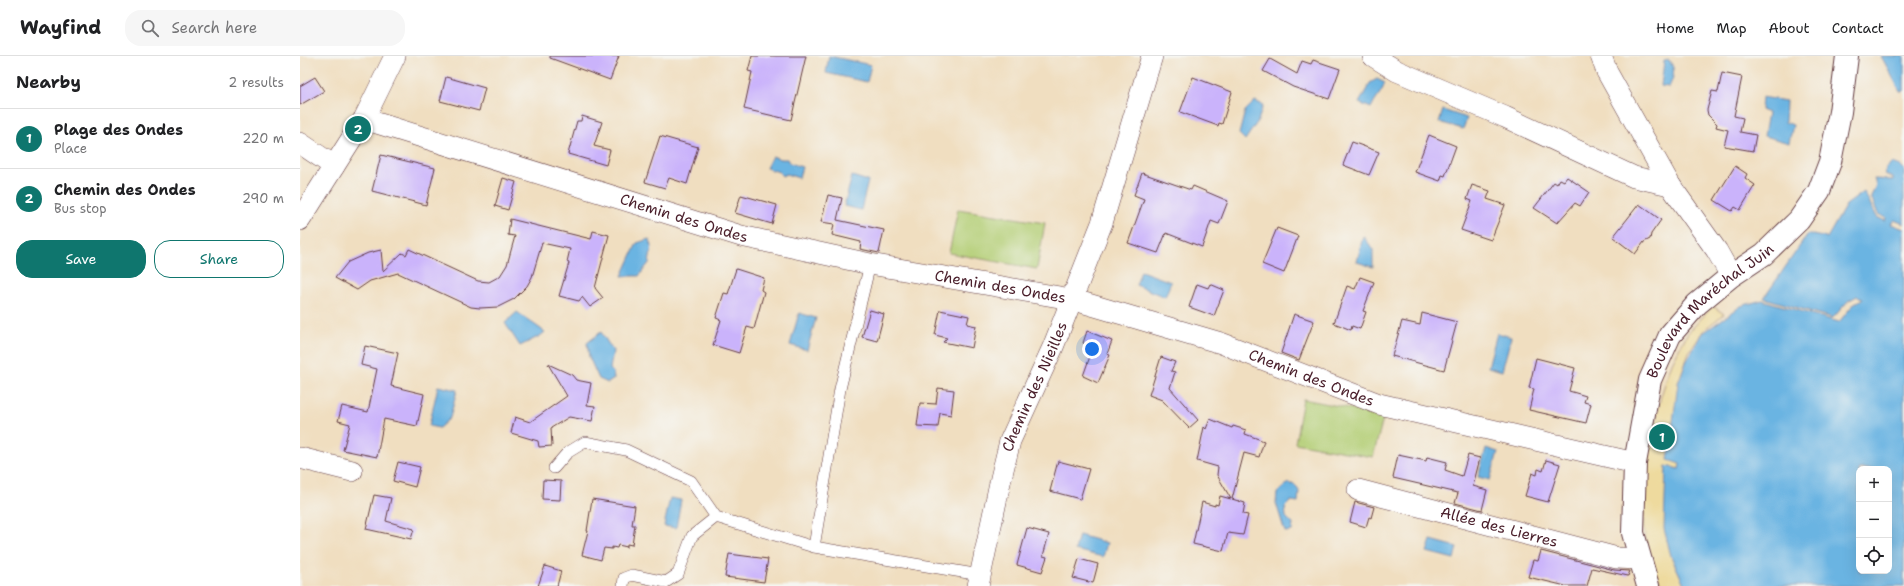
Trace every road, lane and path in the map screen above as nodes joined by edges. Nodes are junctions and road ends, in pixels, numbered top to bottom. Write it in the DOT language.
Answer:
graph roads {
  1 [pos="396,56"];
  2 [pos="1152,56"];
  3 [pos="1373,56"];
  4 [pos="1601,56"];
  5 [pos="1847,56"];
  6 [pos="364,119"];
  7 [pos="300,143"];
  8 [pos="334,166"];
  9 [pos="1670,185"];
  10 [pos="300,220"];
  11 [pos="870,264"];
  12 [pos="1731,276"];
  13 [pos="1070,299"];
  14 [pos="300,458"];
  15 [pos="1635,463"];
  16 [pos="554,468"];
  17 [pos="352,471"];
  18 [pos="1358,490"];
  19 [pos="716,517"];
  20 [pos="814,547"];
  21 [pos="1640,559"];
  22 [pos="979,581"];
  23 [pos="622,586"];
  24 [pos="1648,586"];
  1 -- 6 [label="street"];
  2 -- 13 [label="street, Chemin des Nieilles"];
  3 -- 9 [label="street"];
  4 -- 9 [label="street"];
  5 -- 12 [label="street, Boulevard Maréchal Juin"];
  6 -- 8 [label="street"];
  6 -- 11 [label="street, Chemin des Ondes"];
  7 -- 8 [label="street"];
  8 -- 10 [label="street"];
  9 -- 12 [label="street"];
  11 -- 13 [label="street, Chemin des Ondes"];
  11 -- 20 [label="lane"];
  12 -- 15 [label="street, Boulevard Maréchal Juin"];
  13 -- 15 [label="street, Chemin des Ondes"];
  13 -- 22 [label="street, Chemin des Nieilles"];
  14 -- 17 [label="street"];
  15 -- 21 [label="street, Boulevard Maréchal Juin"];
  16 -- 19 [label="lane"];
  18 -- 21 [label="street, Allée des Lierres"];
  19 -- 20 [label="lane"];
  19 -- 23 [label="lane"];
  20 -- 22 [label="lane"];
  21 -- 24 [label="street, Boulevard Maréchal Juin"];
}
